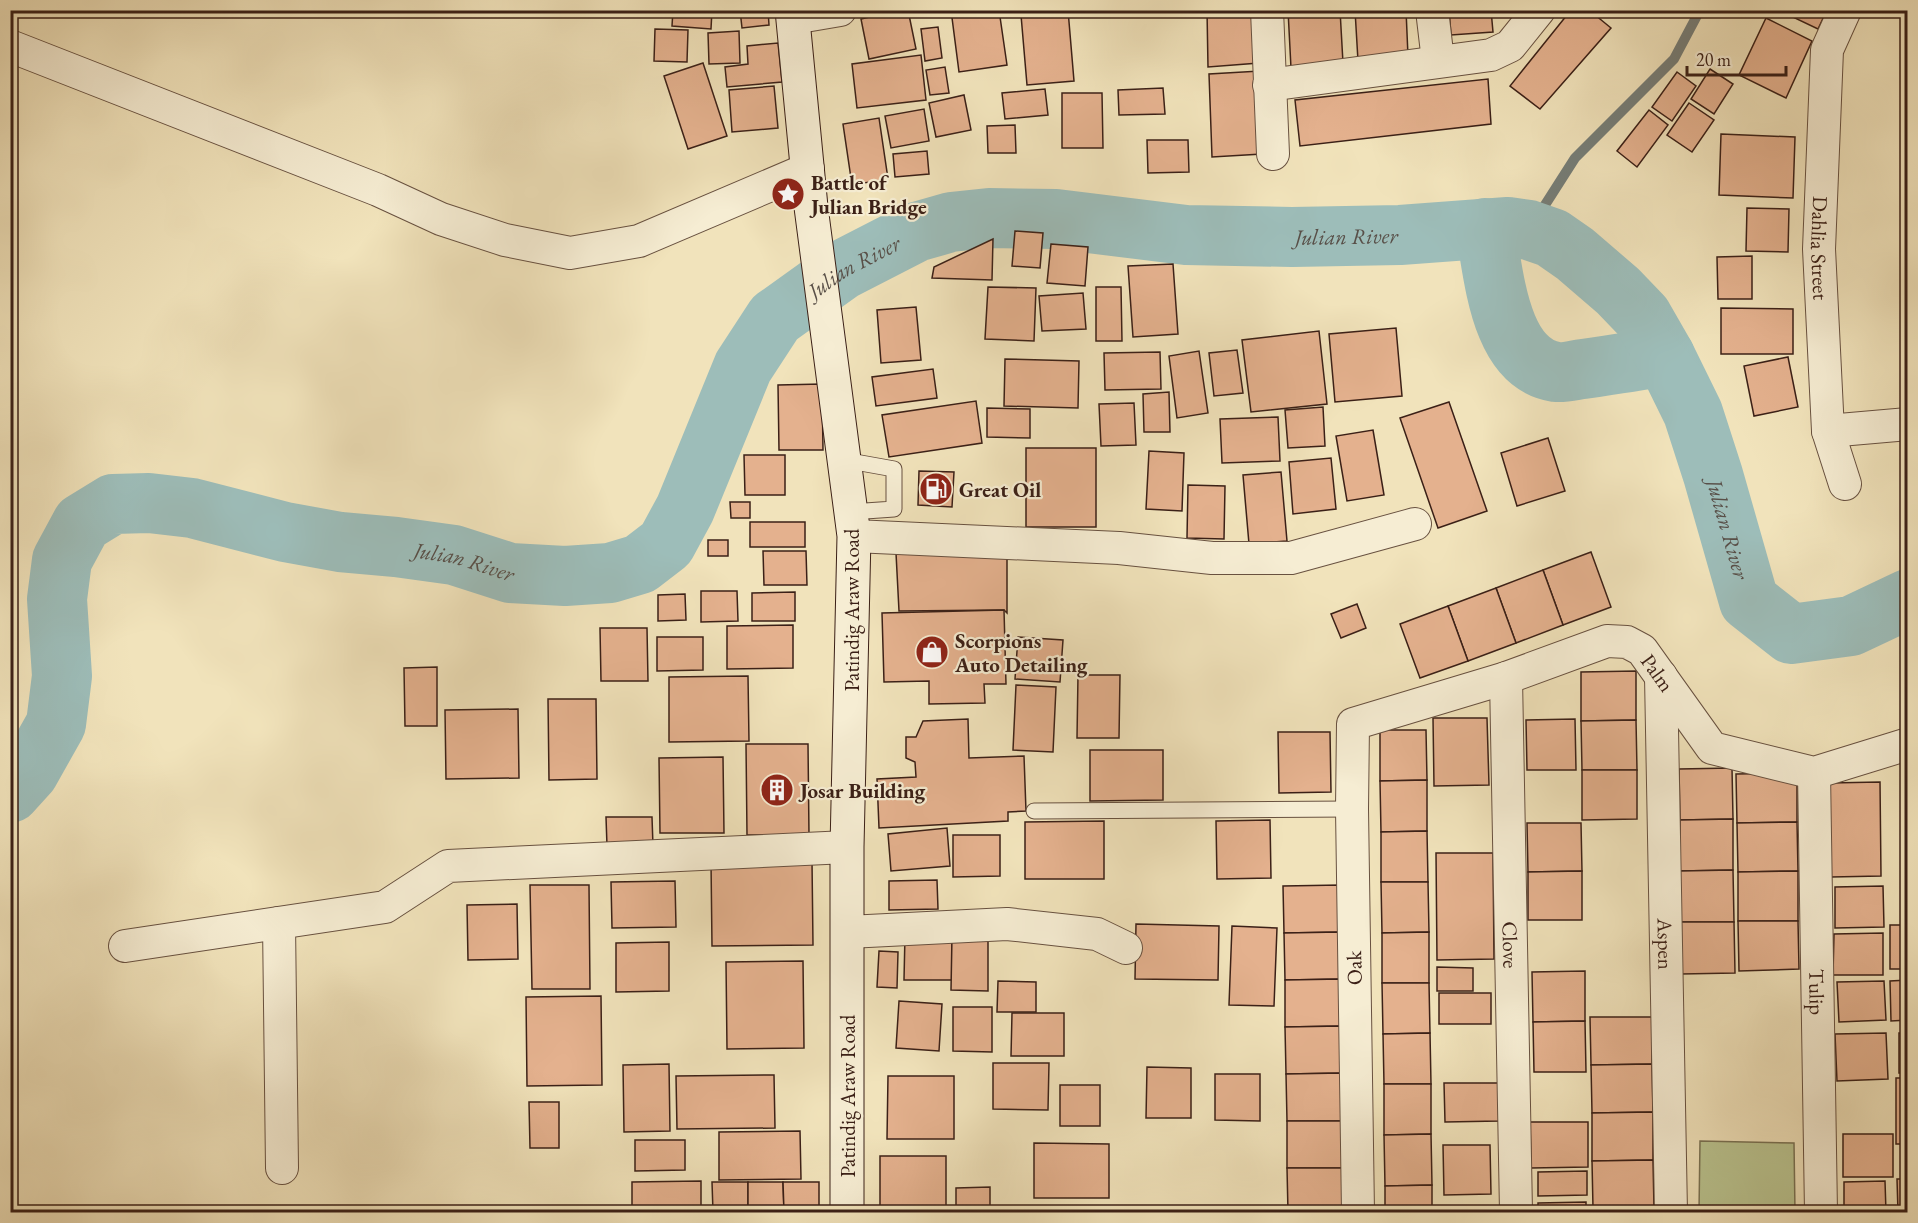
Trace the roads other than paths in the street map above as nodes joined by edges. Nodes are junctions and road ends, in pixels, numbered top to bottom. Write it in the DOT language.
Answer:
graph roads {
  1 [pos="840,10"];
  2 [pos="1267,10"];
  3 [pos="1432,10"];
  4 [pos="1539,10"];
  5 [pos="1845,10"];
  6 [pos="792,14"];
  7 [pos="10,46"];
  8 [pos="1438,62"];
  9 [pos="1269,85"];
  10 [pos="1273,154"];
  11 [pos="808,169"];
  12 [pos="1908,424"];
  13 [pos="1828,431"];
  14 [pos="844,460"];
  15 [pos="1845,484"];
  16 [pos="852,524"];
  17 [pos="1415,524"];
  18 [pos="1661,676"];
  19 [pos="1506,678"];
  20 [pos="1353,724"];
  21 [pos="1908,744"];
  22 [pos="1814,773"];
  23 [pos="1352,808"];
  24 [pos="1034,811"];
  25 [pos="847,847"];
  26 [pos="279,923"];
  27 [pos="848,932"];
  28 [pos="125,946"];
  29 [pos="1126,948"];
  30 [pos="282,1168"];
  31 [pos="847,1212"];
  32 [pos="1358,1212"];
  33 [pos="1515,1212"];
  34 [pos="1671,1212"];
  35 [pos="1821,1212"];
  1 -- 6 [label="street"];
  2 -- 9 [label="street"];
  3 -- 8 [label="street"];
  4 -- 8 [label="street"];
  5 -- 13 [label="street, Dahlia Street"];
  6 -- 11 [label="main road, Patindig Araw Road"];
  7 -- 11 [label="street"];
  8 -- 9 [label="street"];
  9 -- 10 [label="street"];
  11 -- 14 [label="main road, Patindig Araw Road"];
  12 -- 13 [label="street"];
  13 -- 15 [label="street, Dahlia Street"];
  14 -- 16 [label="main road, Patindig Araw Road"];
  14 -- 16 [label="lane"];
  16 -- 17 [label="street"];
  16 -- 25 [label="main road, Patindig Araw Road"];
  18 -- 19 [label="street, Palm"];
  18 -- 22 [label="street, Palm"];
  18 -- 34 [label="street, Aspen"];
  19 -- 20 [label="street, Palm"];
  19 -- 33 [label="street, Clove"];
  20 -- 23 [label="street, Oak"];
  21 -- 22 [label="street"];
  22 -- 35 [label="street, Tulip"];
  23 -- 24 [label="lane"];
  23 -- 32 [label="street, Oak"];
  25 -- 26 [label="street"];
  25 -- 27 [label="main road, Patindig Araw Road"];
  26 -- 28 [label="street"];
  26 -- 30 [label="street"];
  27 -- 29 [label="street"];
  27 -- 31 [label="main road, Patindig Araw Road"];
}
